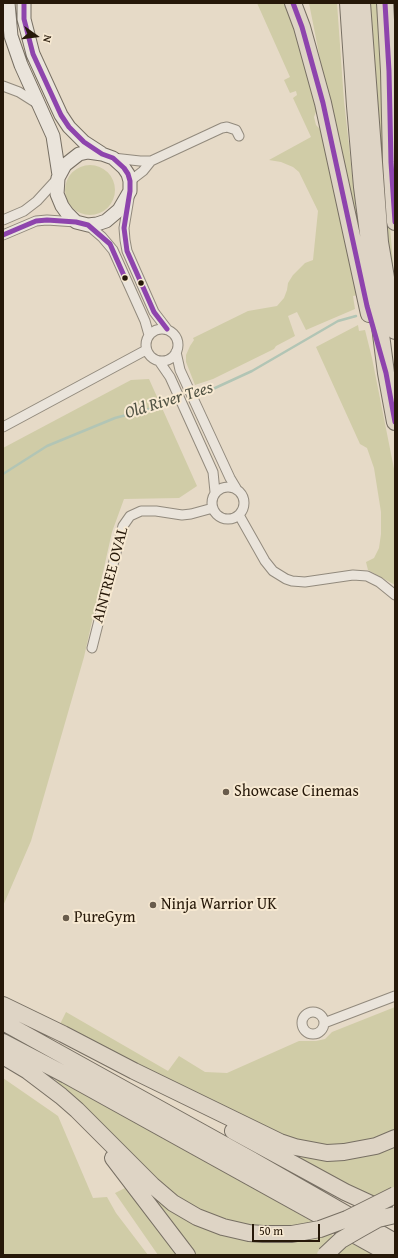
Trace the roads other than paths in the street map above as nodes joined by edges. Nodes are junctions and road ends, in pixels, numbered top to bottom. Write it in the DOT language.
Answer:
graph roads {
  1 [pos="8,3"];
  2 [pos="24,3"];
  3 [pos="293,3"];
  4 [pos="304,3"];
  5 [pos="348,3"];
  6 [pos="362,3"];
  7 [pos="385,3"];
  8 [pos="314,69"];
  9 [pos="3,86"];
  10 [pos="38,104"];
  11 [pos="239,136"];
  12 [pos="107,156"];
  13 [pos="151,161"];
  14 [pos="58,177"];
  15 [pos="130,186"];
  16 [pos="3,220"];
  17 [pos="395,222"];
  18 [pos="82,223"];
  19 [pos="3,235"];
  20 [pos="167,329"];
  21 [pos="395,331"];
  22 [pos="148,335"];
  23 [pos="146,350"];
  24 [pos="176,352"];
  25 [pos="158,361"];
  26 [pos="386,373"];
  27 [pos="395,422"];
  28 [pos="3,427"];
  29 [pos="236,488"];
  30 [pos="215,492"];
  31 [pos="213,508"];
  32 [pos="239,515"];
  33 [pos="395,595"];
  34 [pos="92,648"];
  35 [pos="395,996"];
  36 [pos="3,1005"];
  37 [pos="3,1022"];
  38 [pos="324,1023"];
  39 [pos="3,1042"];
  40 [pos="3,1056"];
  41 [pos="134,1071"];
  42 [pos="90,1124"];
  43 [pos="395,1138"];
  44 [pos="395,1195"];
  45 [pos="395,1215"];
  46 [pos="395,1242"];
  47 [pos="187,1255"];
  48 [pos="325,1255"];
  49 [pos="391,1255"];
  1 -- 10 [label="street"];
  2 -- 12 [label="street"];
  3 -- 8 [label="highway"];
  4 -- 8 [label="highway"];
  5 -- 26 [label="highway"];
  6 -- 21 [label="highway"];
  7 -- 17 [label="highway"];
  8 -- 26 [label="highway"];
  9 -- 10 [label="street"];
  10 -- 14 [label="street"];
  11 -- 13 [label="street"];
  12 -- 13 [label="street"];
  12 -- 14 [label="street"];
  12 -- 15 [label="street"];
  13 -- 15 [label="street"];
  14 -- 16 [label="street"];
  14 -- 18 [label="street"];
  15 -- 18 [label="street"];
  15 -- 20 [label="street"];
  18 -- 19 [label="street"];
  18 -- 22 [label="street"];
  20 -- 22 [label="street"];
  20 -- 24 [label="street"];
  22 -- 23 [label="street"];
  23 -- 25 [label="street"];
  23 -- 28 [label="street"];
  24 -- 25 [label="street"];
  24 -- 29 [label="street"];
  25 -- 30 [label="street"];
  26 -- 27 [label="highway"];
  29 -- 30 [label="street"];
  29 -- 32 [label="street"];
  30 -- 31 [label="street"];
  31 -- 32 [label="street"];
  31 -- 34 [label="street, AINTREE OVAL"];
  32 -- 33 [label="street"];
  35 -- 38 [label="street"];
  36 -- 41 [label="highway"];
  37 -- 46 [label="highway"];
  39 -- 49 [label="highway"];
  40 -- 42 [label="highway"];
  41 -- 43 [label="highway"];
  41 -- 45 [label="highway"];
  42 -- 44 [label="highway, bridge"];
  42 -- 47 [label="highway"];
  45 -- 48 [label="highway, bridge"];
}
